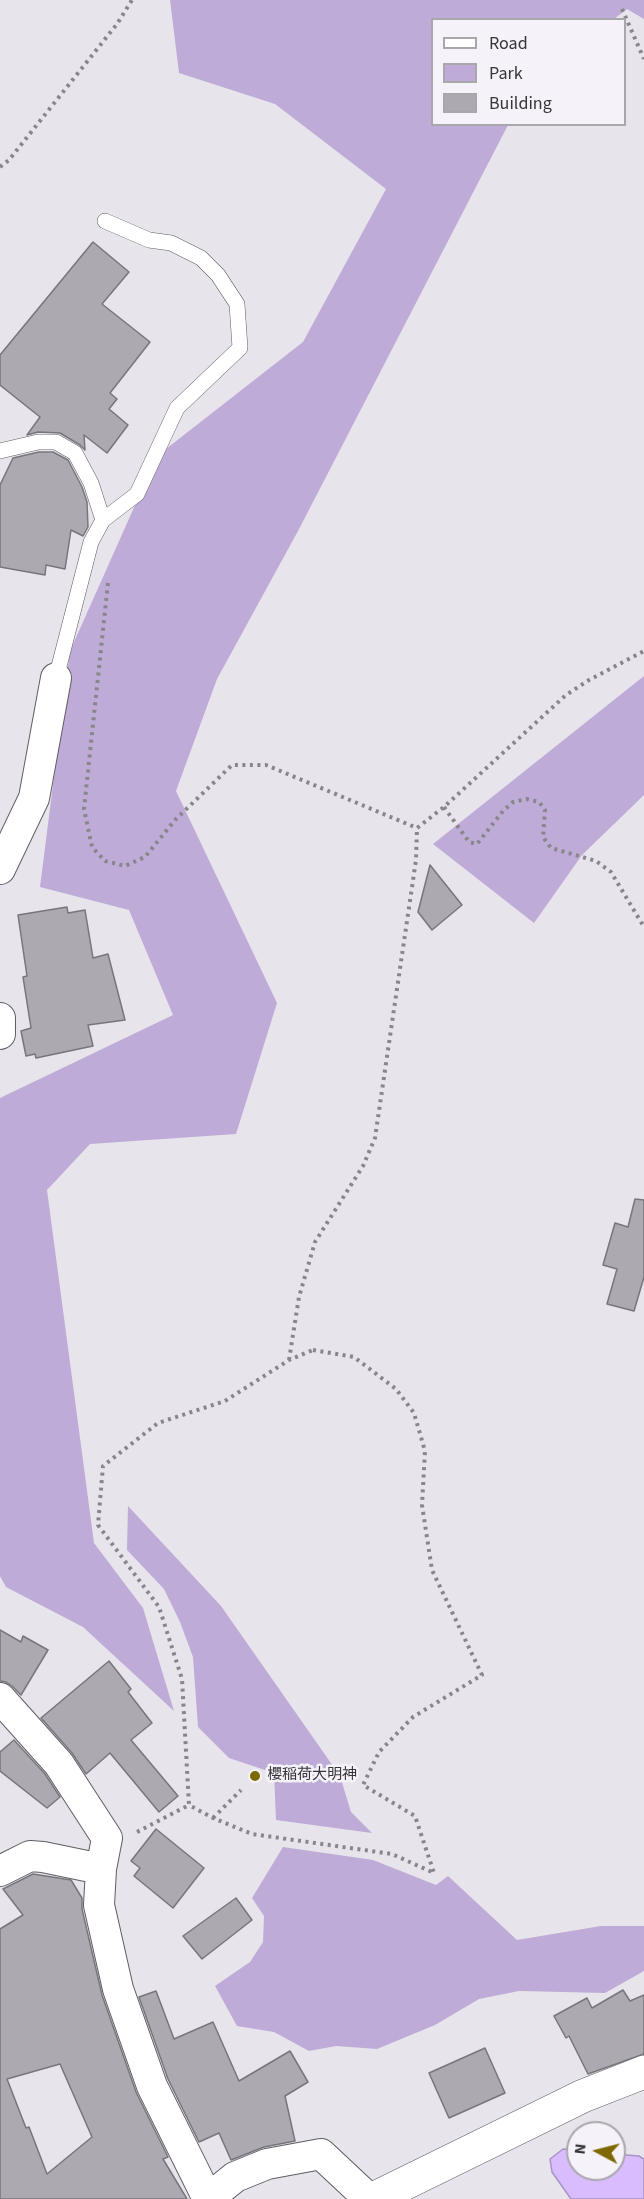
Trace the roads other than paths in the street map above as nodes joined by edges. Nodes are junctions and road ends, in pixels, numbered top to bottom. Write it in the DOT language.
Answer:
graph roads {
  1 [pos="105,221"];
  2 [pos="0,451"];
  3 [pos="103,520"];
  4 [pos="56,678"];
  5 [pos="0,869"];
  6 [pos="0,1018"];
  7 [pos="0,1034"];
  8 [pos="0,1698"];
  9 [pos="101,1869"];
  10 [pos="0,1871"];
  11 [pos="644,2072"];
  12 [pos="208,2199"];
  13 [pos="371,2199"];
  1 -- 3 [label="lane"];
  2 -- 3 [label="lane"];
  3 -- 4 [label="lane"];
  4 -- 5 [label="street"];
  6 -- 7 [label="street"];
  8 -- 9 [label="street"];
  9 -- 10 [label="street"];
  9 -- 12 [label="street"];
  11 -- 13 [label="street"];
  12 -- 13 [label="street"];
}
